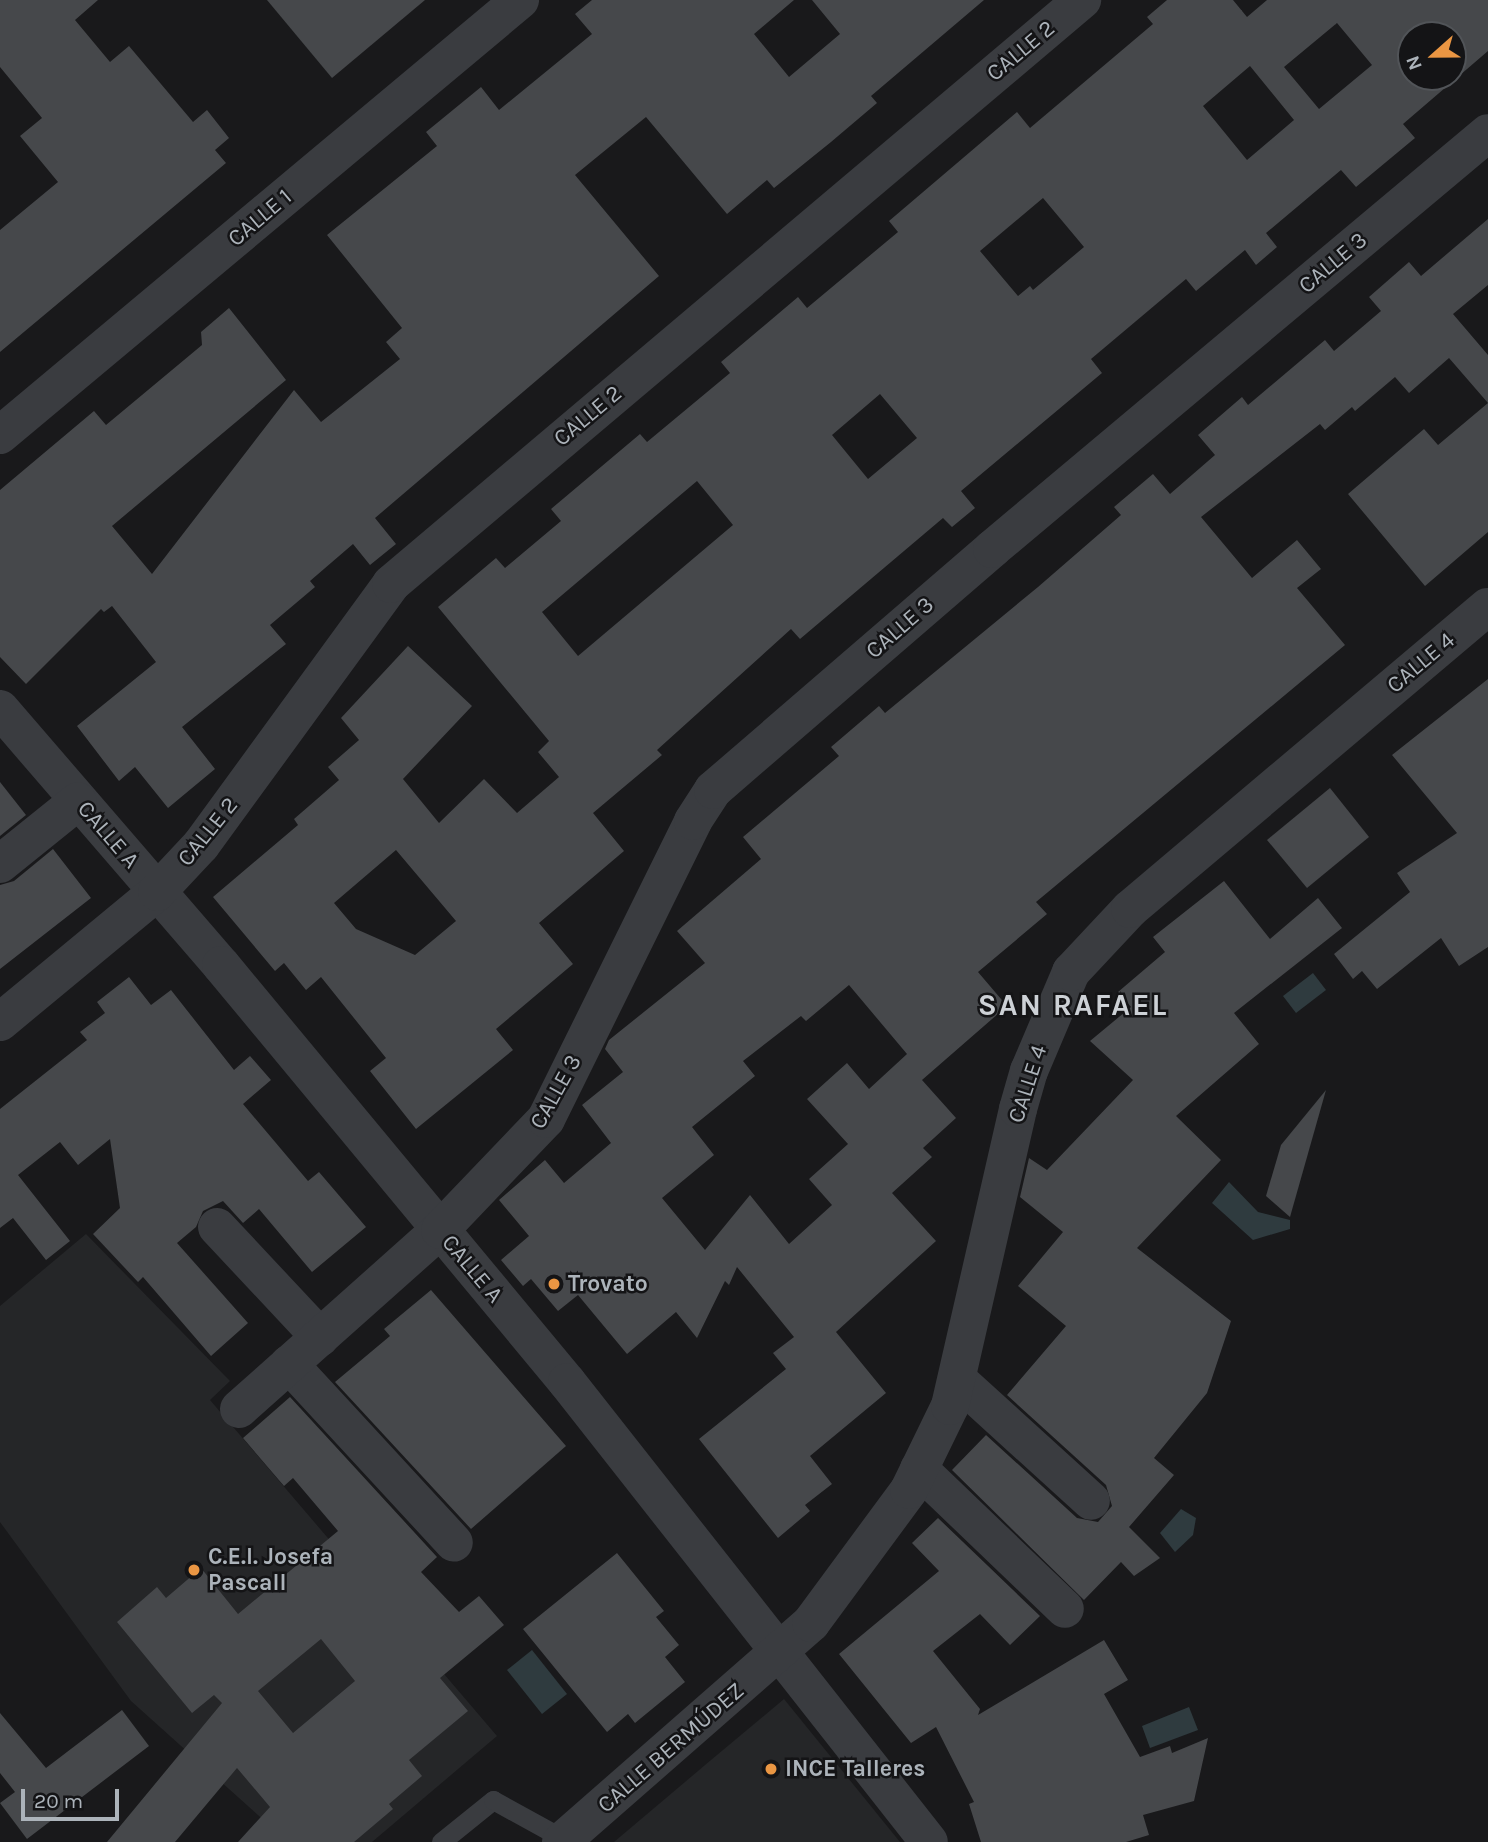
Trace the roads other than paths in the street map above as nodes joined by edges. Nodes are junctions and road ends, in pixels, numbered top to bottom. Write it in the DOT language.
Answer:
graph roads {
  1 [pos="520,0"];
  2 [pos="1082,0"];
  3 [pos="1488,133"];
  4 [pos="0,435"];
  5 [pos="1488,607"];
  6 [pos="0,709"];
  7 [pos="78,801"];
  8 [pos="0,864"];
  9 [pos="157,892"];
  10 [pos="0,1021"];
  11 [pos="217,1227"];
  12 [pos="440,1230"];
  13 [pos="320,1336"];
  14 [pos="289,1364"];
  15 [pos="957,1379"];
  16 [pos="239,1409"];
  17 [pos="919,1469"];
  18 [pos="1091,1501"];
  19 [pos="454,1543"];
  20 [pos="1065,1609"];
  21 [pos="780,1653"];
  22 [pos="563,1841"];
  23 [pos="441,1842"];
  24 [pos="929,1842"];
  1 -- 4 [label="street, CALLE 1"];
  2 -- 9 [label="street, CALLE 2"];
  3 -- 12 [label="street, CALLE 3"];
  5 -- 15 [label="street, CALLE 4"];
  6 -- 7 [label="street, CALLE A"];
  7 -- 8 [label="street"];
  7 -- 9 [label="street, CALLE A"];
  9 -- 10 [label="street, CALLE 2"];
  9 -- 12 [label="street, CALLE A"];
  11 -- 13 [label="street"];
  12 -- 13 [label="street, CALLE 3"];
  12 -- 21 [label="street, CALLE A"];
  13 -- 14 [label="street, CALLE 3"];
  14 -- 16 [label="street, CALLE 3"];
  14 -- 19 [label="street"];
  15 -- 17 [label="street, CALLE 4"];
  15 -- 18 [label="street"];
  17 -- 20 [label="street"];
  17 -- 21 [label="street, CALLE 4"];
  21 -- 22 [label="street, CALLE BERMÚDEZ"];
  21 -- 24 [label="street, CALLE A"];
  22 -- 23 [label="lane"];
}
